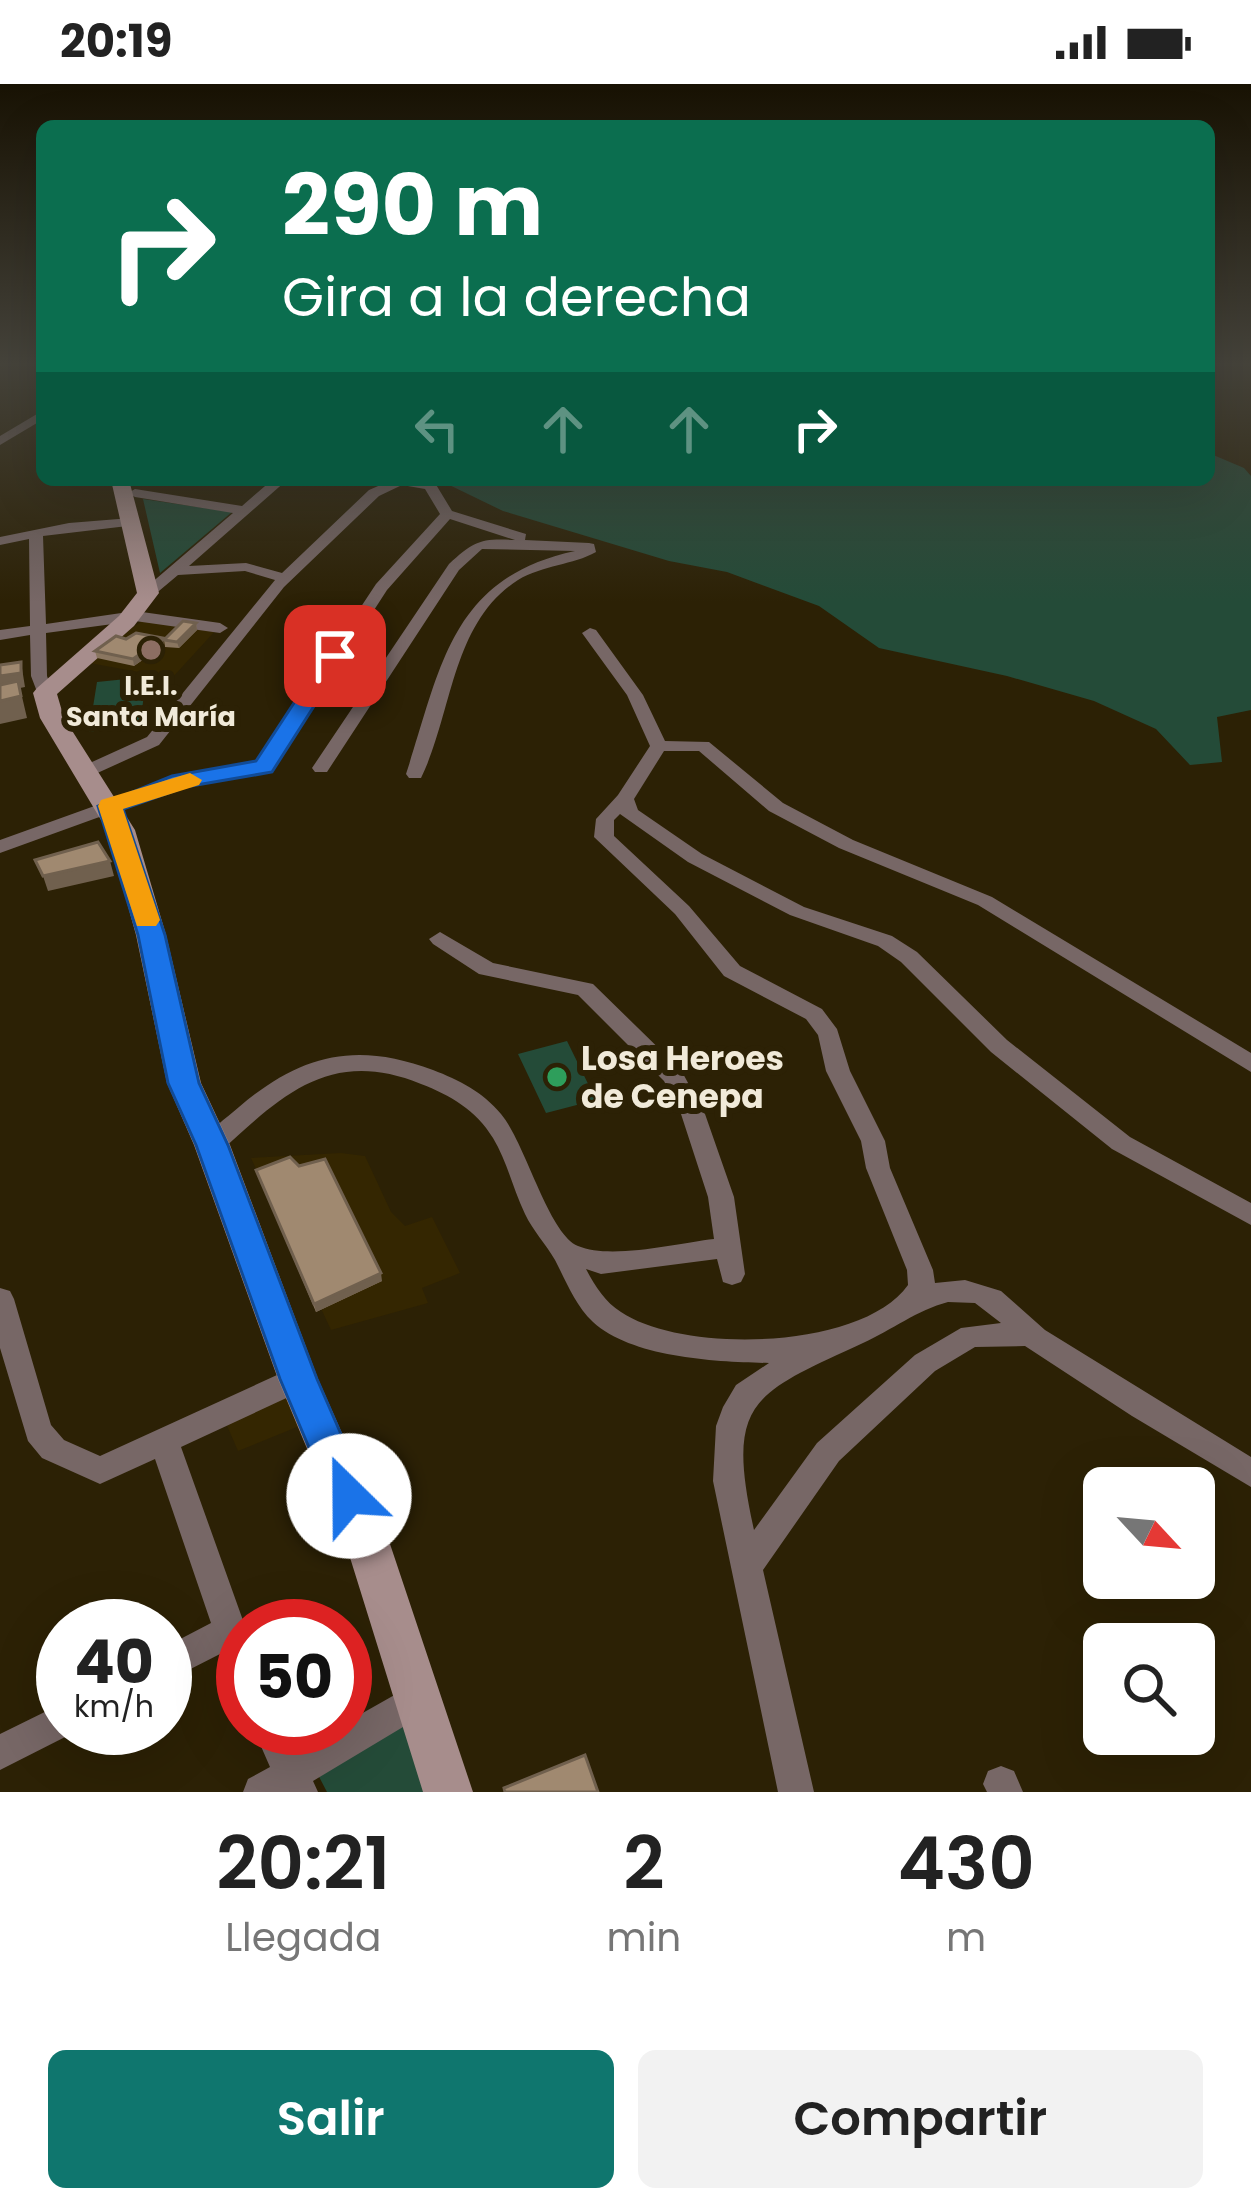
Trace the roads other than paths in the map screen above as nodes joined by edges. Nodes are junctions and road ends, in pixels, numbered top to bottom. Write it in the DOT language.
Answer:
graph roads {
  1 [pos="272,486"];
  2 [pos="388,486"];
  3 [pos="430,486"];
  4 [pos="133,495"];
  5 [pos="242,510"];
  6 [pos="448,514"];
  7 [pos="36,534"];
  8 [pos="0,542"];
  9 [pos="538,542"];
  10 [pos="285,578"];
  11 [pos="152,594"];
  12 [pos="220,628"];
  13 [pos="41,629"];
  14 [pos="590,633"];
  15 [pos="0,635"];
  16 [pos="45,693"];
  17 [pos="658,746"];
  18 [pos="321,768"];
  19 [pos="87,771"];
  20 [pos="415,774"];
  21 [pos="625,799"];
  22 [pos="110,806"];
  23 [pos="0,847"];
  24 [pos="440,939"];
  25 [pos="1251,1064"];
  26 [pos="212,1145"];
  27 [pos="1251,1215"];
  28 [pos="565,1253"];
  29 [pos="0,1299"];
  30 [pos="908,1307"];
  31 [pos="1029,1334"];
  32 [pos="842,1340"];
  33 [pos="298,1379"];
  34 [pos="164,1442"];
  35 [pos="1251,1472"];
  36 [pos="747,1567"];
  37 [pos="217,1599"];
  38 [pos="421,1697"];
  39 [pos="36,1734"];
  40 [pos="0,1753"];
  41 [pos="277,1755"];
  42 [pos="284,1786"];
  43 [pos="448,1792"];
  44 [pos="796,1792"];
  1 -- 5 [label="street"];
  2 -- 10 [label="street"];
  3 -- 6 [label="street"];
  4 -- 5 [label="street"];
  4 -- 7 [label="street"];
  4 -- 11 [label="main road"];
  5 -- 11 [label="street"];
  6 -- 9 [label="street"];
  6 -- 22 [label="street"];
  7 -- 8 [label="street"];
  7 -- 13 [label="street"];
  9 -- 18 [label="street"];
  9 -- 20 [label="street"];
  10 -- 11 [label="street"];
  10 -- 19 [label="street"];
  11 -- 12 [label="street"];
  11 -- 13 [label="street"];
  11 -- 16 [label="main road"];
  13 -- 15 [label="street"];
  13 -- 16 [label="street"];
  14 -- 17 [label="street"];
  16 -- 19 [label="main road"];
  17 -- 21 [label="street"];
  17 -- 25 [label="street"];
  19 -- 22 [label="main road"];
  21 -- 27 [label="street"];
  21 -- 30 [label="street"];
  22 -- 23 [label="street"];
  22 -- 26 [label="main road"];
  24 -- 28 [label="street"];
  26 -- 28 [label="street"];
  26 -- 33 [label="main road"];
  28 -- 32 [label="street"];
  29 -- 34 [label="street"];
  30 -- 31 [label="street"];
  30 -- 32 [label="street"];
  31 -- 35 [label="street"];
  31 -- 36 [label="street"];
  32 -- 36 [label="street"];
  33 -- 34 [label="street"];
  33 -- 38 [label="main road"];
  34 -- 37 [label="street"];
  36 -- 44 [label="street"];
  38 -- 42 [label="street"];
  38 -- 43 [label="main road"];
  39 -- 40 [label="street"];
  41 -- 42 [label="street"];
}
